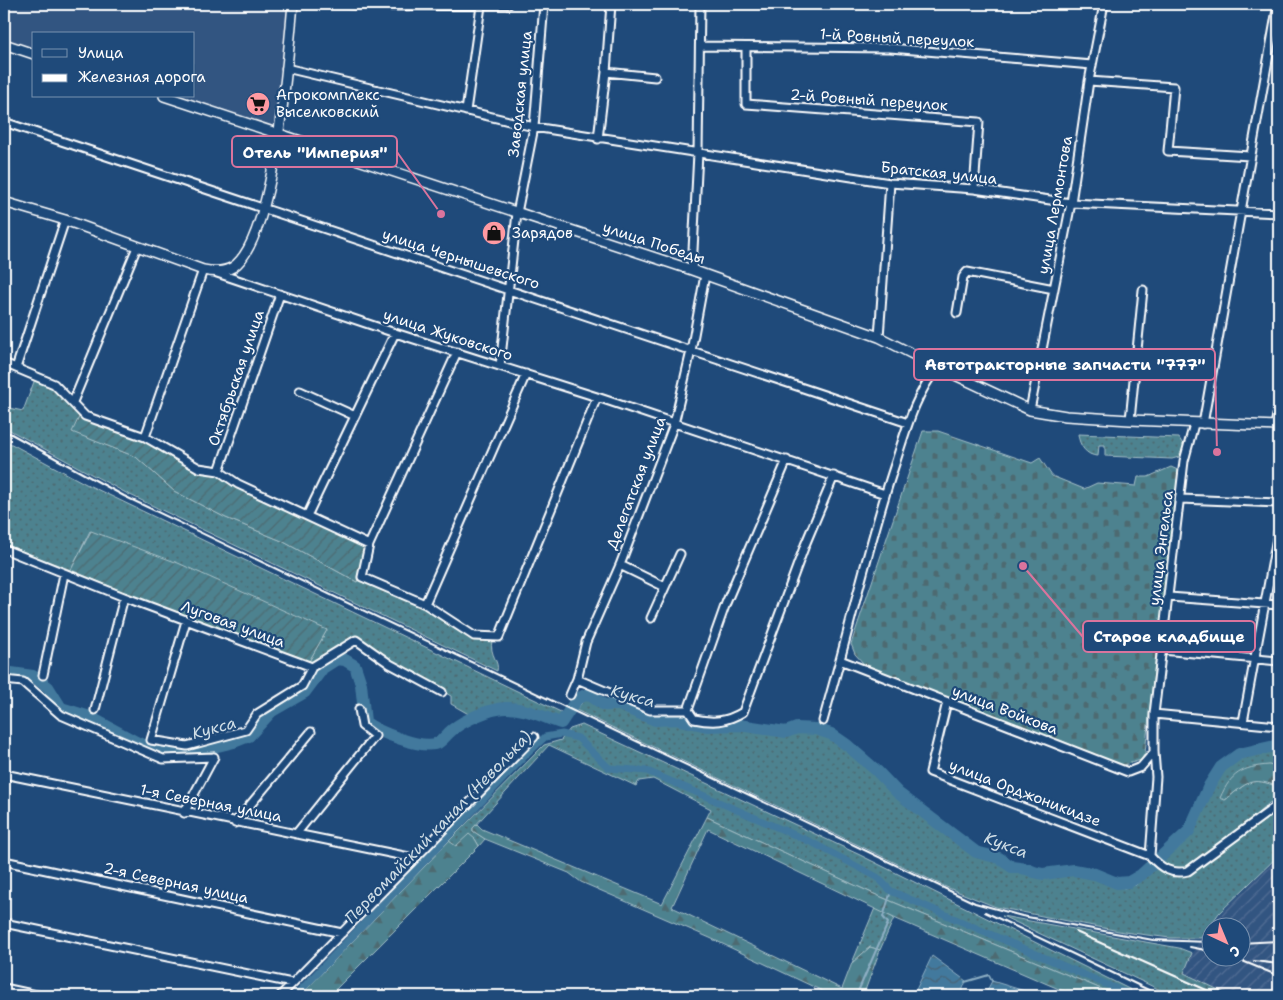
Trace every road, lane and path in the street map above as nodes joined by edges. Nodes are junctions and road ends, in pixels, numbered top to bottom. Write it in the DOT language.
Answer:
graph roads {
  1 [pos="293,4"];
  2 [pos="333,4"];
  3 [pos="509,4"];
  4 [pos="544,4"];
  5 [pos="611,4"];
  6 [pos="700,4"];
  7 [pos="1104,4"];
  8 [pos="1278,4"];
  9 [pos="481,6"];
  10 [pos="4,44"];
  11 [pos="700,46"];
  12 [pos="746,47"];
  13 [pos="32,53"];
  14 [pos="1092,65"];
  15 [pos="286,68"];
  16 [pos="606,72"];
  17 [pos="654,77"];
  18 [pos="1089,81"];
  19 [pos="170,98"];
  20 [pos="466,110"];
  21 [pos="4,122"];
  22 [pos="534,127"];
  23 [pos="280,134"];
  24 [pos="598,139"];
  25 [pos="698,153"];
  26 [pos="1250,156"];
  27 [pos="890,183"];
  28 [pos="974,189"];
  29 [pos="4,202"];
  30 [pos="1071,203"];
  31 [pos="263,208"];
  32 [pos="517,212"];
  33 [pos="1240,212"];
  34 [pos="1279,214"];
  35 [pos="65,220"];
  36 [pos="137,247"];
  37 [pos="203,270"];
  38 [pos="692,270"];
  39 [pos="217,272"];
  40 [pos="705,275"];
  41 [pos="509,289"];
  42 [pos="1054,289"];
  43 [pos="1143,290"];
  44 [pos="280,294"];
  45 [pos="957,313"];
  46 [pos="395,333"];
  47 [pos="879,337"];
  48 [pos="691,351"];
  49 [pos="457,352"];
  50 [pos="4,363"];
  51 [pos="500,366"];
  52 [pos="938,367"];
  53 [pos="16,368"];
  54 [pos="526,374"];
  55 [pos="300,391"];
  56 [pos="597,397"];
  57 [pos="73,402"];
  58 [pos="1279,404"];
  59 [pos="1030,410"];
  60 [pos="355,416"];
  61 [pos="1130,420"];
  62 [pos="908,423"];
  63 [pos="674,424"];
  64 [pos="1198,424"];
  65 [pos="1277,426"];
  66 [pos="145,437"];
  67 [pos="787,460"];
  68 [pos="219,471"];
  69 [pos="834,476"];
  70 [pos="885,494"];
  71 [pos="1181,499"];
  72 [pos="1279,503"];
  73 [pos="307,516"];
  74 [pos="1279,527"];
  75 [pos="369,545"];
  76 [pos="4,549"];
  77 [pos="680,554"];
  78 [pos="620,565"];
  79 [pos="64,574"];
  80 [pos="665,587"];
  81 [pos="124,597"];
  82 [pos="1169,597"];
  83 [pos="425,604"];
  84 [pos="1264,604"];
  85 [pos="1279,605"];
  86 [pos="651,618"];
  87 [pos="186,621"];
  88 [pos="1162,650"];
  89 [pos="1255,658"];
  90 [pos="840,660"];
  91 [pos="1279,661"];
  92 [pos="312,667"];
  93 [pos="43,675"];
  94 [pos="577,679"];
  95 [pos="4,680"];
  96 [pos="442,692"];
  97 [pos="570,695"];
  98 [pos="947,702"];
  99 [pos="359,709"];
  100 [pos="95,710"];
  101 [pos="688,710"];
  102 [pos="1154,714"];
  103 [pos="823,721"];
  104 [pos="1243,722"];
  105 [pos="1279,726"];
  106 [pos="311,732"];
  107 [pos="534,737"];
  108 [pos="1154,752"];
  109 [pos="4,774"];
  110 [pos="1279,804"];
  111 [pos="184,813"];
  112 [pos="235,823"];
  113 [pos="296,834"];
  114 [pos="1150,856"];
  115 [pos="414,858"];
  116 [pos="4,861"];
  117 [pos="4,923"];
  118 [pos="342,932"];
  119 [pos="292,983"];
  120 [pos="4,988"];
  121 [pos="41,996"];
  122 [pos="280,996"];
  1 -- 15 [label="street"];
  2 -- 9 [label="street"];
  3 -- 9 [label="street"];
  4 -- 22 [label="street, Заводская улица"];
  5 -- 16 [label="street"];
  6 -- 11 [label="street"];
  7 -- 14 [label="street, улица Лермонтова"];
  8 -- 26 [label="street, улица Энгельса"];
  9 -- 20 [label="street"];
  10 -- 13 [label="street"];
  11 -- 12 [label="street, 1-й Ровный переулок"];
  11 -- 25 [label="street"];
  12 -- 14 [label="street, 1-й Ровный переулок"];
  12 -- 28 [label="street, 2-й Ровный переулок"];
  14 -- 18 [label="street, улица Лермонтова"];
  15 -- 20 [label="street, Братская улица"];
  15 -- 23 [label="street"];
  16 -- 17 [label="street"];
  16 -- 24 [label="street"];
  18 -- 26 [label="street"];
  18 -- 30 [label="street, улица Лермонтова"];
  19 -- 23 [label="street, улица Победы"];
  20 -- 22 [label="street, Братская улица"];
  21 -- 31 [label="street, улица Чернышевского"];
  22 -- 24 [label="street, Братская улица"];
  22 -- 32 [label="street, Заводская улица"];
  23 -- 31 [label="street"];
  23 -- 32 [label="street, улица Победы"];
  24 -- 25 [label="street, Братская улица"];
  25 -- 27 [label="street, Братская улица"];
  25 -- 38 [label="street"];
  26 -- 33 [label="street, улица Энгельса"];
  27 -- 28 [label="street, Братская улица"];
  27 -- 47 [label="street"];
  28 -- 30 [label="street, Братская улица"];
  29 -- 35 [label="street, улица Жуковского"];
  30 -- 33 [label="street, Братская улица"];
  30 -- 42 [label="street, улица Лермонтова"];
  31 -- 39 [label="street"];
  31 -- 41 [label="street, улица Чернышевского"];
  32 -- 38 [label="street, улица Победы"];
  32 -- 41 [label="street, Заводская улица"];
  33 -- 34 [label="street, Братская улица"];
  33 -- 64 [label="street, улица Энгельса"];
  35 -- 36 [label="street, улица Жуковского"];
  35 -- 53 [label="street"];
  36 -- 37 [label="street, улица Жуковского"];
  36 -- 57 [label="street"];
  37 -- 39 [label="street, улица Жуковского"];
  37 -- 66 [label="street"];
  38 -- 40 [label="street, улица Победы"];
  39 -- 44 [label="street, улица Жуковского"];
  40 -- 47 [label="street, улица Победы"];
  40 -- 48 [label="street, Делегатская улица"];
  41 -- 48 [label="street, улица Чернышевского"];
  41 -- 51 [label="street, Заводская улица"];
  42 -- 45 [label="street"];
  42 -- 59 [label="street, улица Лермонтова"];
  43 -- 61 [label="street"];
  44 -- 46 [label="street, улица Жуковского"];
  44 -- 68 [label="street, Октябрьская улица"];
  46 -- 49 [label="street, улица Жуковского"];
  46 -- 60 [label="street"];
  47 -- 52 [label="street, улица Победы"];
  48 -- 62 [label="street, улица Чернышевского"];
  48 -- 63 [label="street, Делегатская улица"];
  49 -- 51 [label="street, улица Жуковского"];
  49 -- 75 [label="street"];
  50 -- 53 [label="street"];
  51 -- 54 [label="street, улица Жуковского"];
  52 -- 59 [label="street, улица Победы"];
  52 -- 62 [label="street"];
  53 -- 57 [label="street"];
  54 -- 56 [label="street, улица Жуковского"];
  54 -- 83 [label="street"];
  55 -- 60 [label="street"];
  56 -- 63 [label="street, улица Жуковского"];
  56 -- 83 [label="street"];
  57 -- 66 [label="street"];
  58 -- 65 [label="street, улица Победы"];
  59 -- 61 [label="street, улица Победы"];
  60 -- 73 [label="street"];
  61 -- 64 [label="street, улица Победы"];
  62 -- 70 [label="street"];
  63 -- 67 [label="street, улица Жуковского"];
  63 -- 78 [label="street, Делегатская улица"];
  64 -- 65 [label="street, улица Победы"];
  64 -- 71 [label="street, улица Энгельса"];
  66 -- 68 [label="street"];
  67 -- 69 [label="street, улица Жуковского"];
  67 -- 101 [label="street"];
  68 -- 73 [label="street"];
  69 -- 70 [label="street, улица Жуковского"];
  69 -- 101 [label="street"];
  70 -- 90 [label="street"];
  71 -- 72 [label="street"];
  71 -- 82 [label="street, улица Энгельса"];
  73 -- 75 [label="street"];
  74 -- 84 [label="street"];
  75 -- 83 [label="street"];
  76 -- 79 [label="street, Луговая улица"];
  77 -- 80 [label="street"];
  78 -- 80 [label="street"];
  78 -- 94 [label="street, Делегатская улица"];
  79 -- 81 [label="street, Луговая улица"];
  79 -- 93 [label="street"];
  80 -- 86 [label="street"];
  81 -- 87 [label="street, Луговая улица"];
  81 -- 100 [label="street"];
  82 -- 84 [label="street"];
  82 -- 88 [label="street, улица Энгельса"];
  84 -- 85 [label="street"];
  84 -- 89 [label="street"];
  87 -- 92 [label="street, Луговая улица"];
  87 -- 92 [label="street"];
  88 -- 89 [label="street"];
  88 -- 102 [label="street, улица Энгельса"];
  89 -- 91 [label="street"];
  89 -- 104 [label="street"];
  90 -- 98 [label="street, улица Войкова"];
  90 -- 103 [label="street"];
  92 -- 96 [label="street"];
  94 -- 97 [label="street, Делегатская улица"];
  94 -- 101 [label="street"];
  95 -- 111 [label="street"];
  98 -- 108 [label="street, улица Войкова"];
  98 -- 114 [label="street, улица Орджоникидзе"];
  99 -- 113 [label="street"];
  102 -- 104 [label="street"];
  102 -- 108 [label="street, улица Энгельса"];
  104 -- 105 [label="street"];
  106 -- 112 [label="street"];
  107 -- 115 [label="street"];
  108 -- 114 [label="street, улица Энгельса"];
  109 -- 111 [label="street, 1-я Северная улица"];
  110 -- 114 [label="street"];
  111 -- 112 [label="street, 1-я Северная улица"];
  112 -- 113 [label="street, 1-я Северная улица"];
  113 -- 115 [label="street, 1-я Северная улица"];
  115 -- 118 [label="street"];
  116 -- 118 [label="street, 2-я Северная улица"];
  117 -- 119 [label="street"];
  118 -- 119 [label="street"];
  119 -- 122 [label="street"];
  120 -- 121 [label="street"];
}
